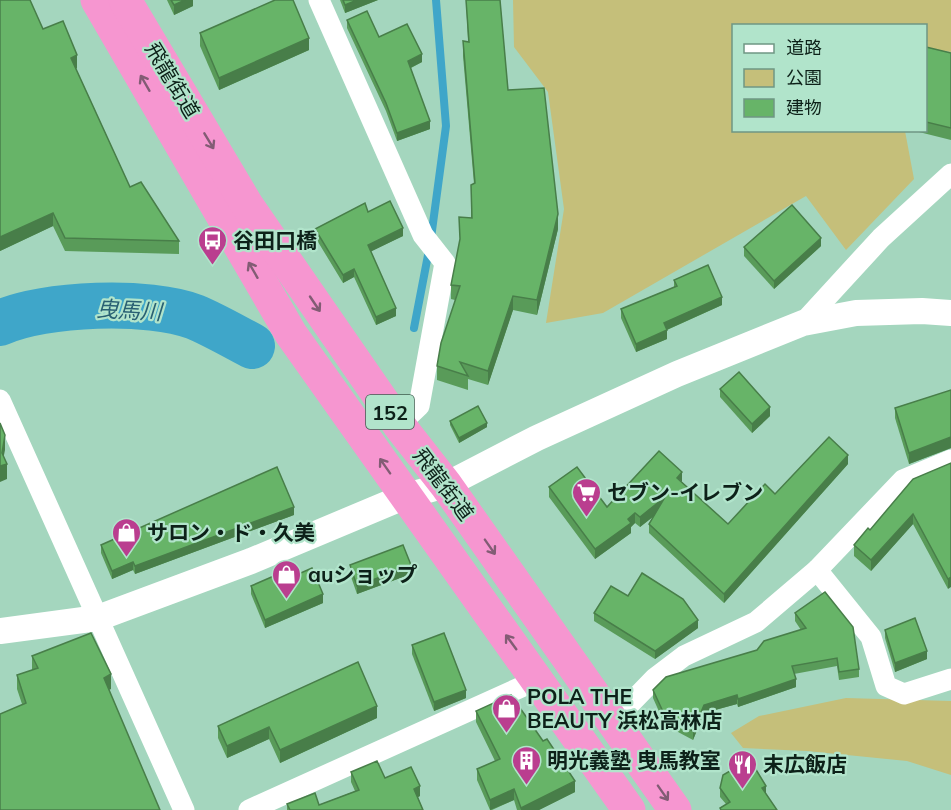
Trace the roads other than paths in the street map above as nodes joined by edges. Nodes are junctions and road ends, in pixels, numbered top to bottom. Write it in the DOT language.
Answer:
graph roads {
  1 [pos="97,0"];
  2 [pos="125,0"];
  3 [pos="319,0"];
  4 [pos="951,174"];
  5 [pos="951,313"];
  6 [pos="803,323"];
  7 [pos="0,400"];
  8 [pos="399,425"];
  9 [pos="951,460"];
  10 [pos="446,485"];
  11 [pos="406,496"];
  12 [pos="817,570"];
  13 [pos="98,618"];
  14 [pos="0,631"];
  15 [pos="537,680"];
  16 [pos="951,680"];
  17 [pos="616,726"];
  18 [pos="184,810"];
  19 [pos="249,810"];
  20 [pos="629,810"];
  21 [pos="675,810"];
  11 -- 1 [label="highway, 飛龍街道 / 152, one-way"];
  2 -- 8 [label="highway, 飛龍街道 / 152, one-way"];
  3 -- 8 [label="street"];
  4 -- 6 [label="street"];
  5 -- 6 [label="street"];
  6 -- 10 [label="street"];
  7 -- 13 [label="street"];
  8 -- 10 [label="highway, 飛龍街道 / 152"];
  9 -- 12 [label="street"];
  10 -- 11 [label="street"];
  10 -- 17 [label="highway, 飛龍街道 / 152, one-way"];
  11 -- 13 [label="street"];
  15 -- 11 [label="highway, 飛龍街道 / 152, one-way"];
  12 -- 16 [label="street"];
  12 -- 17 [label="street"];
  13 -- 14 [label="street"];
  13 -- 18 [label="street"];
  15 -- 19 [label="street"];
  15 -- 20 [label="highway, 飛龍街道 / 152"];
  17 -- 21 [label="highway, 飛龍街道 / 152, one-way"];
}
